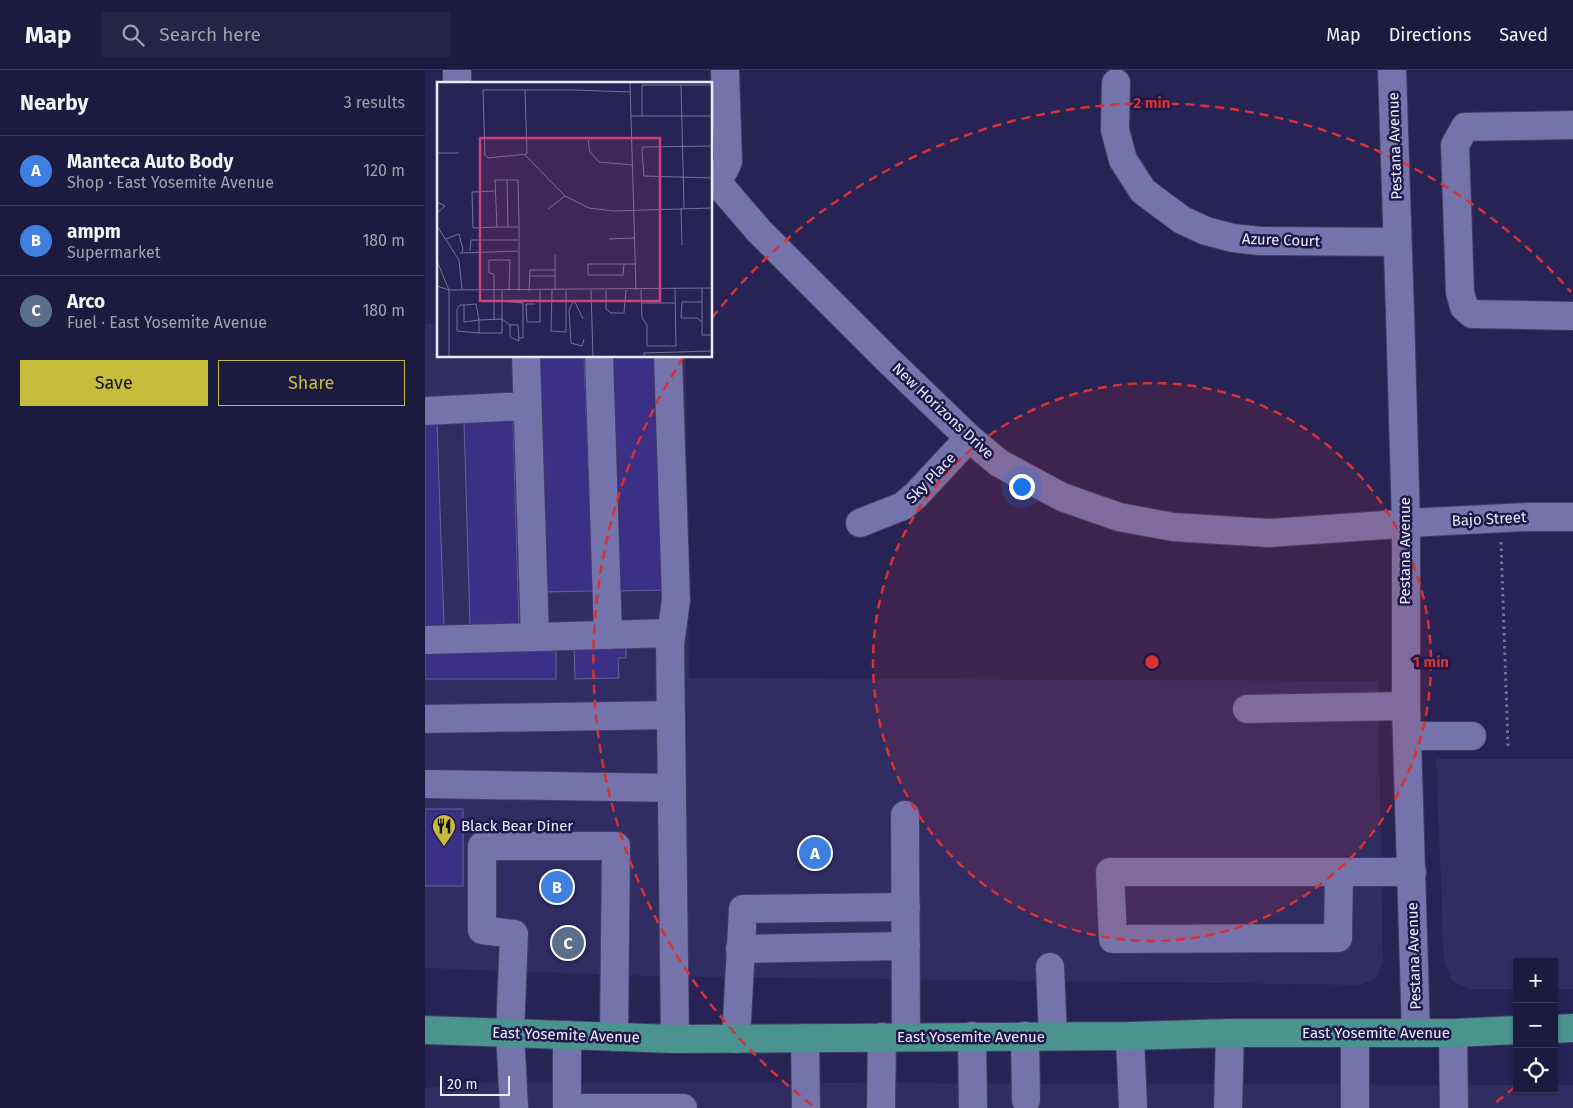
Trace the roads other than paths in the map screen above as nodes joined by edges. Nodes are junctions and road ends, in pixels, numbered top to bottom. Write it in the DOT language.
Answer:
graph roads {
  1 [pos="725,70"];
  2 [pos="1392,70"];
  3 [pos="1116,83"];
  4 [pos="1573,125"];
  5 [pos="714,182"];
  6 [pos="1397,242"];
  7 [pos="1573,316"];
  8 [pos="526,358"];
  9 [pos="599,358"];
  10 [pos="668,358"];
  11 [pos="527,406"];
  12 [pos="425,411"];
  13 [pos="969,438"];
  14 [pos="1573,517"];
  15 [pos="860,523"];
  16 [pos="1406,523"];
  17 [pos="671,633"];
  18 [pos="608,635"];
  19 [pos="535,637"];
  20 [pos="425,640"];
  21 [pos="1406,706"];
  22 [pos="1247,709"];
  23 [pos="671,716"];
  24 [pos="425,719"];
  25 [pos="1407,736"];
  26 [pos="1473,736"];
  27 [pos="425,784"];
  28 [pos="672,788"];
  29 [pos="905,816"];
  30 [pos="1339,872"];
  31 [pos="1412,872"];
  32 [pos="906,907"];
  33 [pos="906,946"];
  34 [pos="741,949"];
  35 [pos="1050,967"];
  36 [pos="1573,1028"];
  37 [pos="1558,1029"];
  38 [pos="425,1030"];
  39 [pos="1513,1030"];
  40 [pos="1417,1032"];
  41 [pos="1453,1032"];
  42 [pos="509,1033"];
  43 [pos="1230,1033"];
  44 [pos="1355,1033"];
  45 [pos="567,1035"];
  46 [pos="972,1036"];
  47 [pos="1025,1036"];
  48 [pos="1053,1036"];
  49 [pos="1130,1036"];
  50 [pos="614,1037"];
  51 [pos="894,1037"];
  52 [pos="805,1038"];
  53 [pos="675,1039"];
  54 [pos="737,1039"];
  55 [pos="1026,1105"];
  56 [pos="514,1108"];
  57 [pos="567,1108"];
  58 [pos="683,1108"];
  59 [pos="806,1108"];
  60 [pos="881,1108"];
  61 [pos="973,1108"];
  62 [pos="1133,1108"];
  63 [pos="1228,1108"];
  64 [pos="1355,1108"];
  65 [pos="1454,1108"];
  1 -- 5 [label="street"];
  2 -- 6 [label="street, Pestana Avenue"];
  3 -- 6 [label="street, Azure Court"];
  4 -- 7 [label="street"];
  5 -- 13 [label="street, New Horizons Drive"];
  6 -- 16 [label="street, Pestana Avenue"];
  8 -- 11 [label="street"];
  9 -- 18 [label="street"];
  10 -- 17 [label="street"];
  11 -- 12 [label="street"];
  11 -- 19 [label="street"];
  13 -- 15 [label="street, Sky Place"];
  13 -- 16 [label="street, New Horizons Drive"];
  14 -- 16 [label="street, Bajo Street"];
  16 -- 21 [label="street, Pestana Avenue"];
  17 -- 18 [label="street"];
  17 -- 23 [label="street"];
  18 -- 19 [label="street"];
  19 -- 20 [label="street"];
  21 -- 22 [label="street"];
  21 -- 25 [label="street, Pestana Avenue"];
  23 -- 24 [label="street"];
  23 -- 28 [label="street"];
  25 -- 26 [label="street"];
  25 -- 31 [label="street, Pestana Avenue"];
  27 -- 28 [label="street"];
  28 -- 53 [label="street"];
  29 -- 32 [label="street"];
  30 -- 30 [label="street"];
  30 -- 31 [label="street"];
  31 -- 40 [label="street, Pestana Avenue"];
  32 -- 33 [label="street"];
  32 -- 34 [label="street"];
  33 -- 34 [label="street"];
  33 -- 51 [label="street"];
  34 -- 54 [label="street"];
  35 -- 48 [label="street"];
  36 -- 37 [label="main road"];
  38 -- 42 [label="main road, East Yosemite Avenue"];
  39 -- 41 [label="main road, East Yosemite Avenue"];
  40 -- 41 [label="main road, East Yosemite Avenue"];
  40 -- 44 [label="main road, East Yosemite Avenue"];
  41 -- 65 [label="street"];
  42 -- 45 [label="main road, East Yosemite Avenue"];
  42 -- 50 [label="street"];
  42 -- 56 [label="street"];
  43 -- 44 [label="main road, East Yosemite Avenue"];
  43 -- 49 [label="main road, East Yosemite Avenue"];
  43 -- 63 [label="street"];
  44 -- 64 [label="street"];
  45 -- 50 [label="main road, East Yosemite Avenue"];
  45 -- 57 [label="street"];
  46 -- 47 [label="main road, East Yosemite Avenue"];
  46 -- 51 [label="main road, East Yosemite Avenue"];
  46 -- 61 [label="street"];
  47 -- 48 [label="main road, East Yosemite Avenue"];
  47 -- 55 [label="street"];
  48 -- 49 [label="main road, East Yosemite Avenue"];
  49 -- 62 [label="street"];
  50 -- 53 [label="main road, East Yosemite Avenue"];
  51 -- 52 [label="main road, East Yosemite Avenue"];
  51 -- 60 [label="street"];
  52 -- 54 [label="main road, East Yosemite Avenue"];
  52 -- 59 [label="street"];
  53 -- 54 [label="main road, East Yosemite Avenue"];
  57 -- 58 [label="street"];
}
